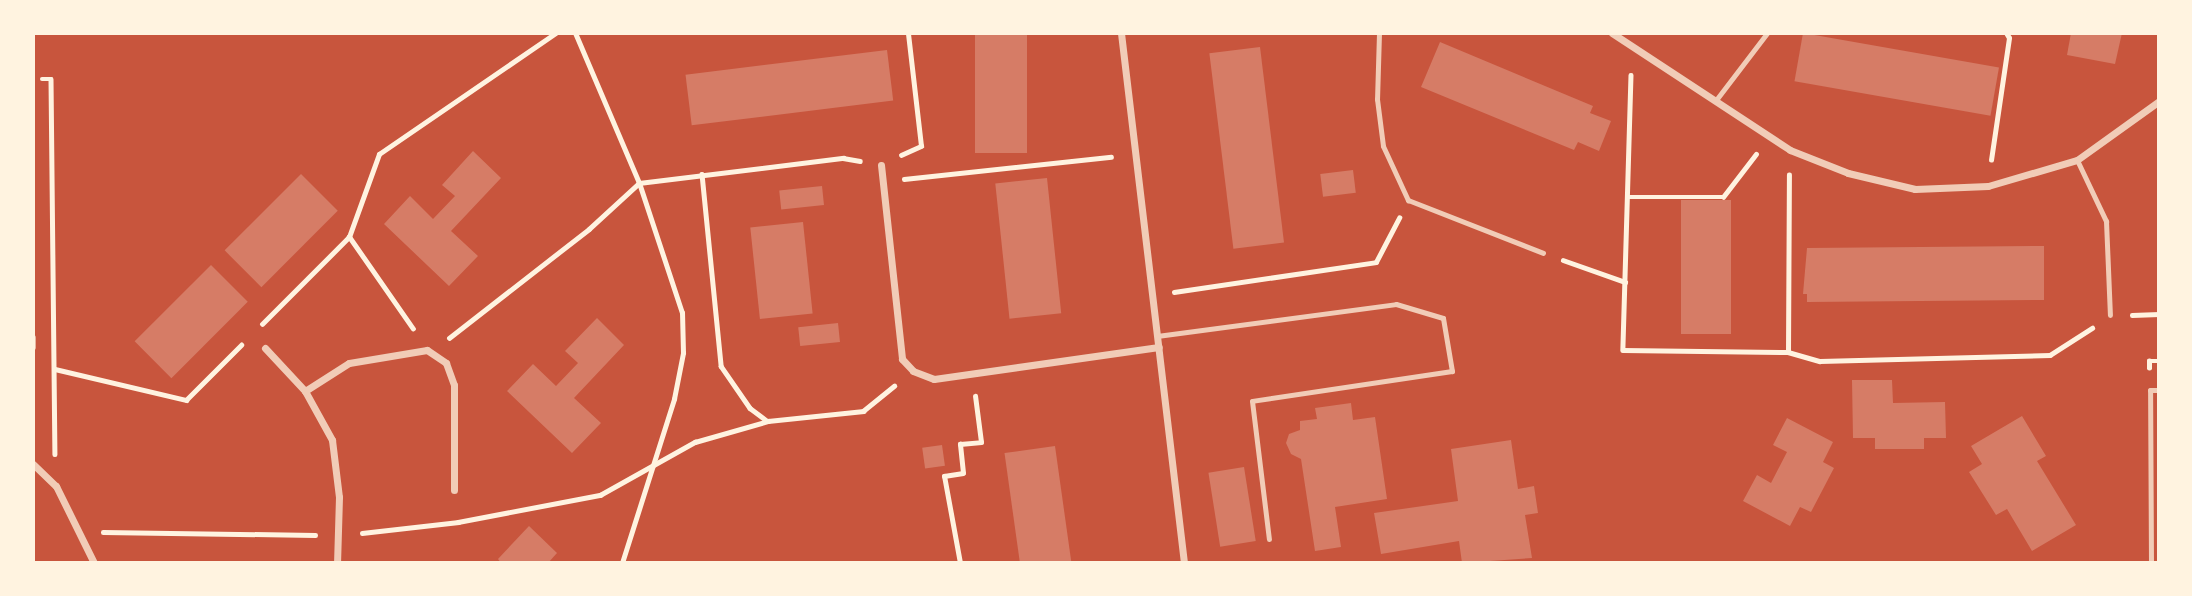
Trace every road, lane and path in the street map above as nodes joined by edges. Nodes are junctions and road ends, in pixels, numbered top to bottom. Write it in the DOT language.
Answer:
graph roads {
  1 [pos="556,33"];
  2 [pos="575,33"];
  3 [pos="908,33"];
  4 [pos="1121,33"];
  5 [pos="1379,33"];
  6 [pos="1612,33"];
  7 [pos="1767,33"];
  8 [pos="2006,33"];
  9 [pos="1632,46"];
  10 [pos="42,79"];
  11 [pos="1716,100"];
  12 [pos="2159,101"];
  13 [pos="1770,136"];
  14 [pos="1790,150"];
  15 [pos="1135,155"];
  16 [pos="2077,160"];
  17 [pos="881,165"];
  18 [pos="702,174"];
  19 [pos="883,181"];
  20 [pos="639,183"];
  21 [pos="1988,186"];
  22 [pos="1628,197"];
  23 [pos="1408,200"];
  24 [pos="349,237"];
  25 [pos="1543,253"];
  26 [pos="1625,282"];
  27 [pos="1152,296"];
  28 [pos="2159,314"];
  29 [pos="2110,315"];
  30 [pos="261,326"];
  31 [pos="251,336"];
  32 [pos="1157,336"];
  33 [pos="1159,347"];
  34 [pos="265,348"];
  35 [pos="427,350"];
  36 [pos="1788,352"];
  37 [pos="2148,361"];
  38 [pos="2159,361"];
  39 [pos="55,369"];
  40 [pos="913,370"];
  41 [pos="972,374"];
  42 [pos="2159,390"];
  43 [pos="305,391"];
  44 [pos="768,421"];
  45 [pos="33,464"];
  46 [pos="651,468"];
  47 [pos="55,486"];
  48 [pos="454,489"];
  49 [pos="81,532"];
  50 [pos="340,536"];
  51 [pos="1269,539"];
  52 [pos="94,563"];
  53 [pos="337,563"];
  54 [pos="622,563"];
  55 [pos="960,563"];
  56 [pos="1184,563"];
  57 [pos="2151,563"];
  1 -- 24 [label="path"];
  2 -- 20 [label="path"];
  3 -- 17 [label="path"];
  4 -- 15 [label="street"];
  5 -- 23 [label="lane"];
  6 -- 9 [label="street"];
  7 -- 11 [label="lane"];
  8 -- 21 [label="path"];
  9 -- 11 [label="street"];
  9 -- 22 [label="path"];
  10 -- 39 [label="path"];
  11 -- 13 [label="street"];
  12 -- 16 [label="street"];
  13 -- 14 [label="street"];
  13 -- 22 [label="path"];
  14 -- 21 [label="street"];
  14 -- 36 [label="path"];
  15 -- 19 [label="path"];
  15 -- 27 [label="street"];
  16 -- 21 [label="street"];
  16 -- 29 [label="lane"];
  17 -- 18 [label="path"];
  17 -- 19 [label="street"];
  18 -- 20 [label="path"];
  18 -- 44 [label="path"];
  19 -- 40 [label="street"];
  20 -- 35 [label="path"];
  20 -- 46 [label="path"];
  22 -- 26 [label="path"];
  23 -- 25 [label="lane"];
  23 -- 27 [label="path"];
  24 -- 30 [label="path"];
  24 -- 35 [label="path"];
  25 -- 26 [label="path"];
  26 -- 36 [label="path"];
  27 -- 32 [label="street"];
  28 -- 29 [label="path"];
  29 -- 36 [label="path"];
  31 -- 39 [label="path"];
  32 -- 33 [label="street"];
  32 -- 51 [label="lane"];
  33 -- 41 [label="street"];
  33 -- 56 [label="street"];
  34 -- 43 [label="street"];
  35 -- 43 [label="street"];
  35 -- 48 [label="street"];
  37 -- 38 [label="path"];
  39 -- 47 [label="path"];
  40 -- 41 [label="street"];
  40 -- 44 [label="path"];
  41 -- 55 [label="path"];
  42 -- 57 [label="lane"];
  43 -- 50 [label="street"];
  44 -- 46 [label="path"];
  45 -- 47 [label="street"];
  46 -- 50 [label="path"];
  46 -- 54 [label="path"];
  47 -- 49 [label="street"];
  49 -- 50 [label="path"];
  49 -- 52 [label="street"];
  50 -- 53 [label="street"];
}
